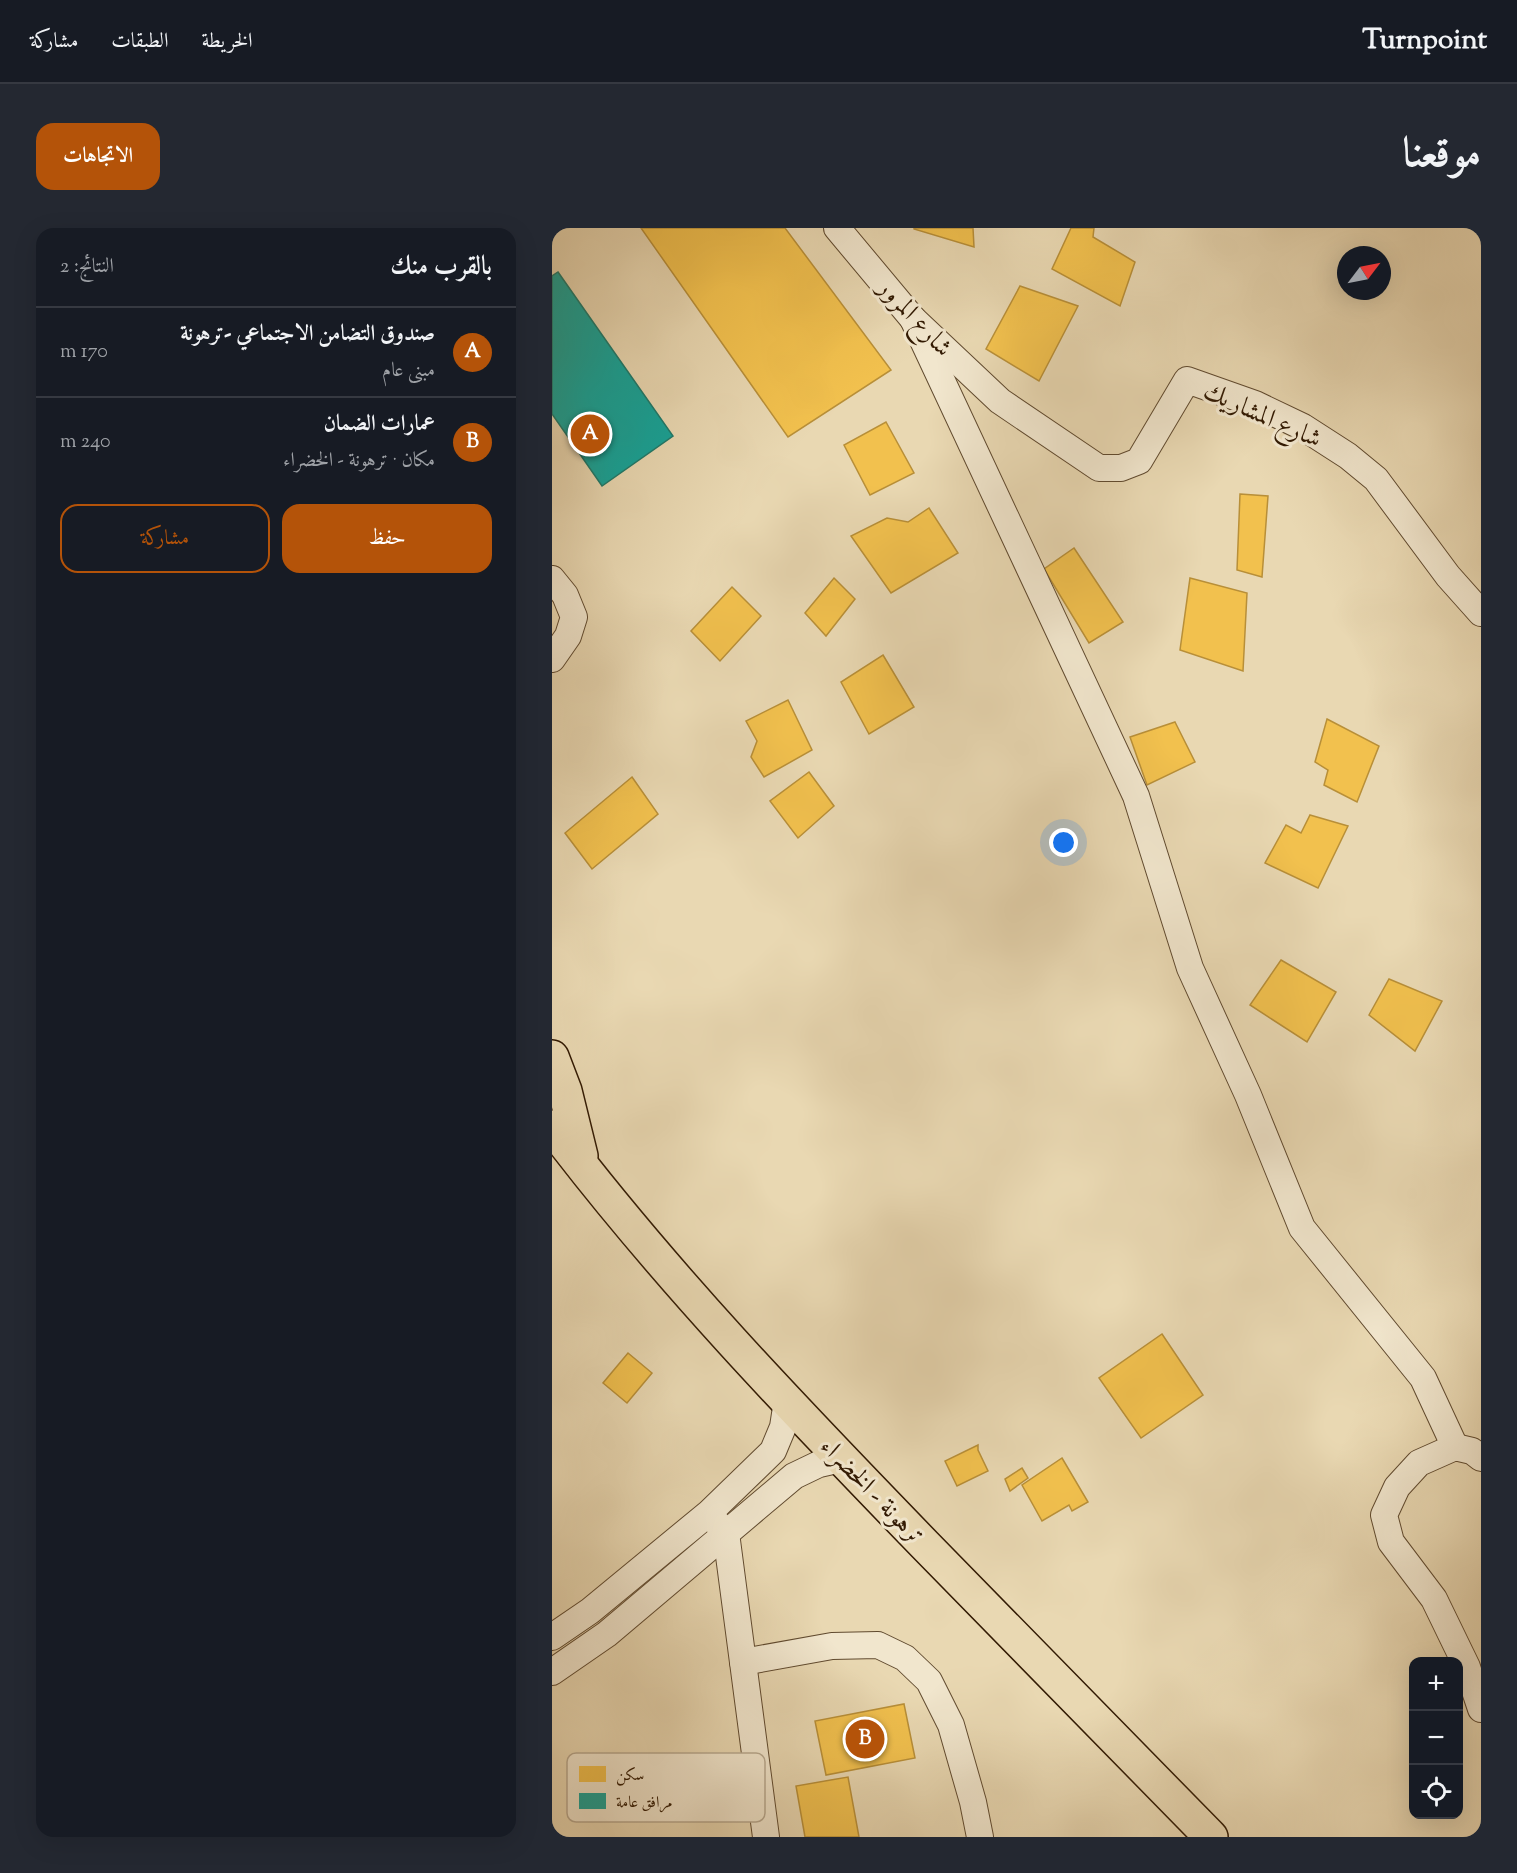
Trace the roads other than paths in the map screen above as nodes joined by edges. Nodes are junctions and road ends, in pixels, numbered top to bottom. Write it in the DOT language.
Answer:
graph roads {
  1 [pos="837,228"];
  2 [pos="913,319"];
  3 [pos="1000,401"];
  4 [pos="552,579"];
  5 [pos="1481,613"];
  6 [pos="552,659"];
  7 [pos="552,1057"];
  8 [pos="552,1127"];
  9 [pos="584,1170"];
  10 [pos="787,1401"];
  11 [pos="1455,1447"];
  12 [pos="1481,1458"];
  13 [pos="841,1459"];
  14 [pos="709,1513"];
  15 [pos="726,1533"];
  16 [pos="552,1637"];
  17 [pos="743,1662"];
  18 [pos="552,1672"];
  19 [pos="1481,1709"];
  20 [pos="755,1753"];
  21 [pos="764,1822"];
  22 [pos="766,1837"];
  23 [pos="980,1837"];
  24 [pos="1211,1837"];
  1 -- 2 [label="street, شارع المرور"];
  2 -- 3 [label="street, شارع المرور"];
  2 -- 11 [label="street"];
  3 -- 5 [label="street, شارع المشاريك"];
  4 -- 6 [label="street"];
  7 -- 9 [label="highway"];
  8 -- 9 [label="highway, ترهونة - الخضراء"];
  9 -- 10 [label="highway, ترهونة - الخضراء"];
  10 -- 13 [label="highway, ترهونة - الخضراء"];
  10 -- 14 [label="street"];
  11 -- 12 [label="street"];
  11 -- 19 [label="street"];
  13 -- 15 [label="street"];
  13 -- 24 [label="highway, ترهونة - الخضراء"];
  14 -- 15 [label="street"];
  14 -- 16 [label="street"];
  15 -- 17 [label="street"];
  15 -- 18 [label="street"];
  17 -- 20 [label="street"];
  17 -- 23 [label="street"];
  21 -- 22 [label="street"];
}
